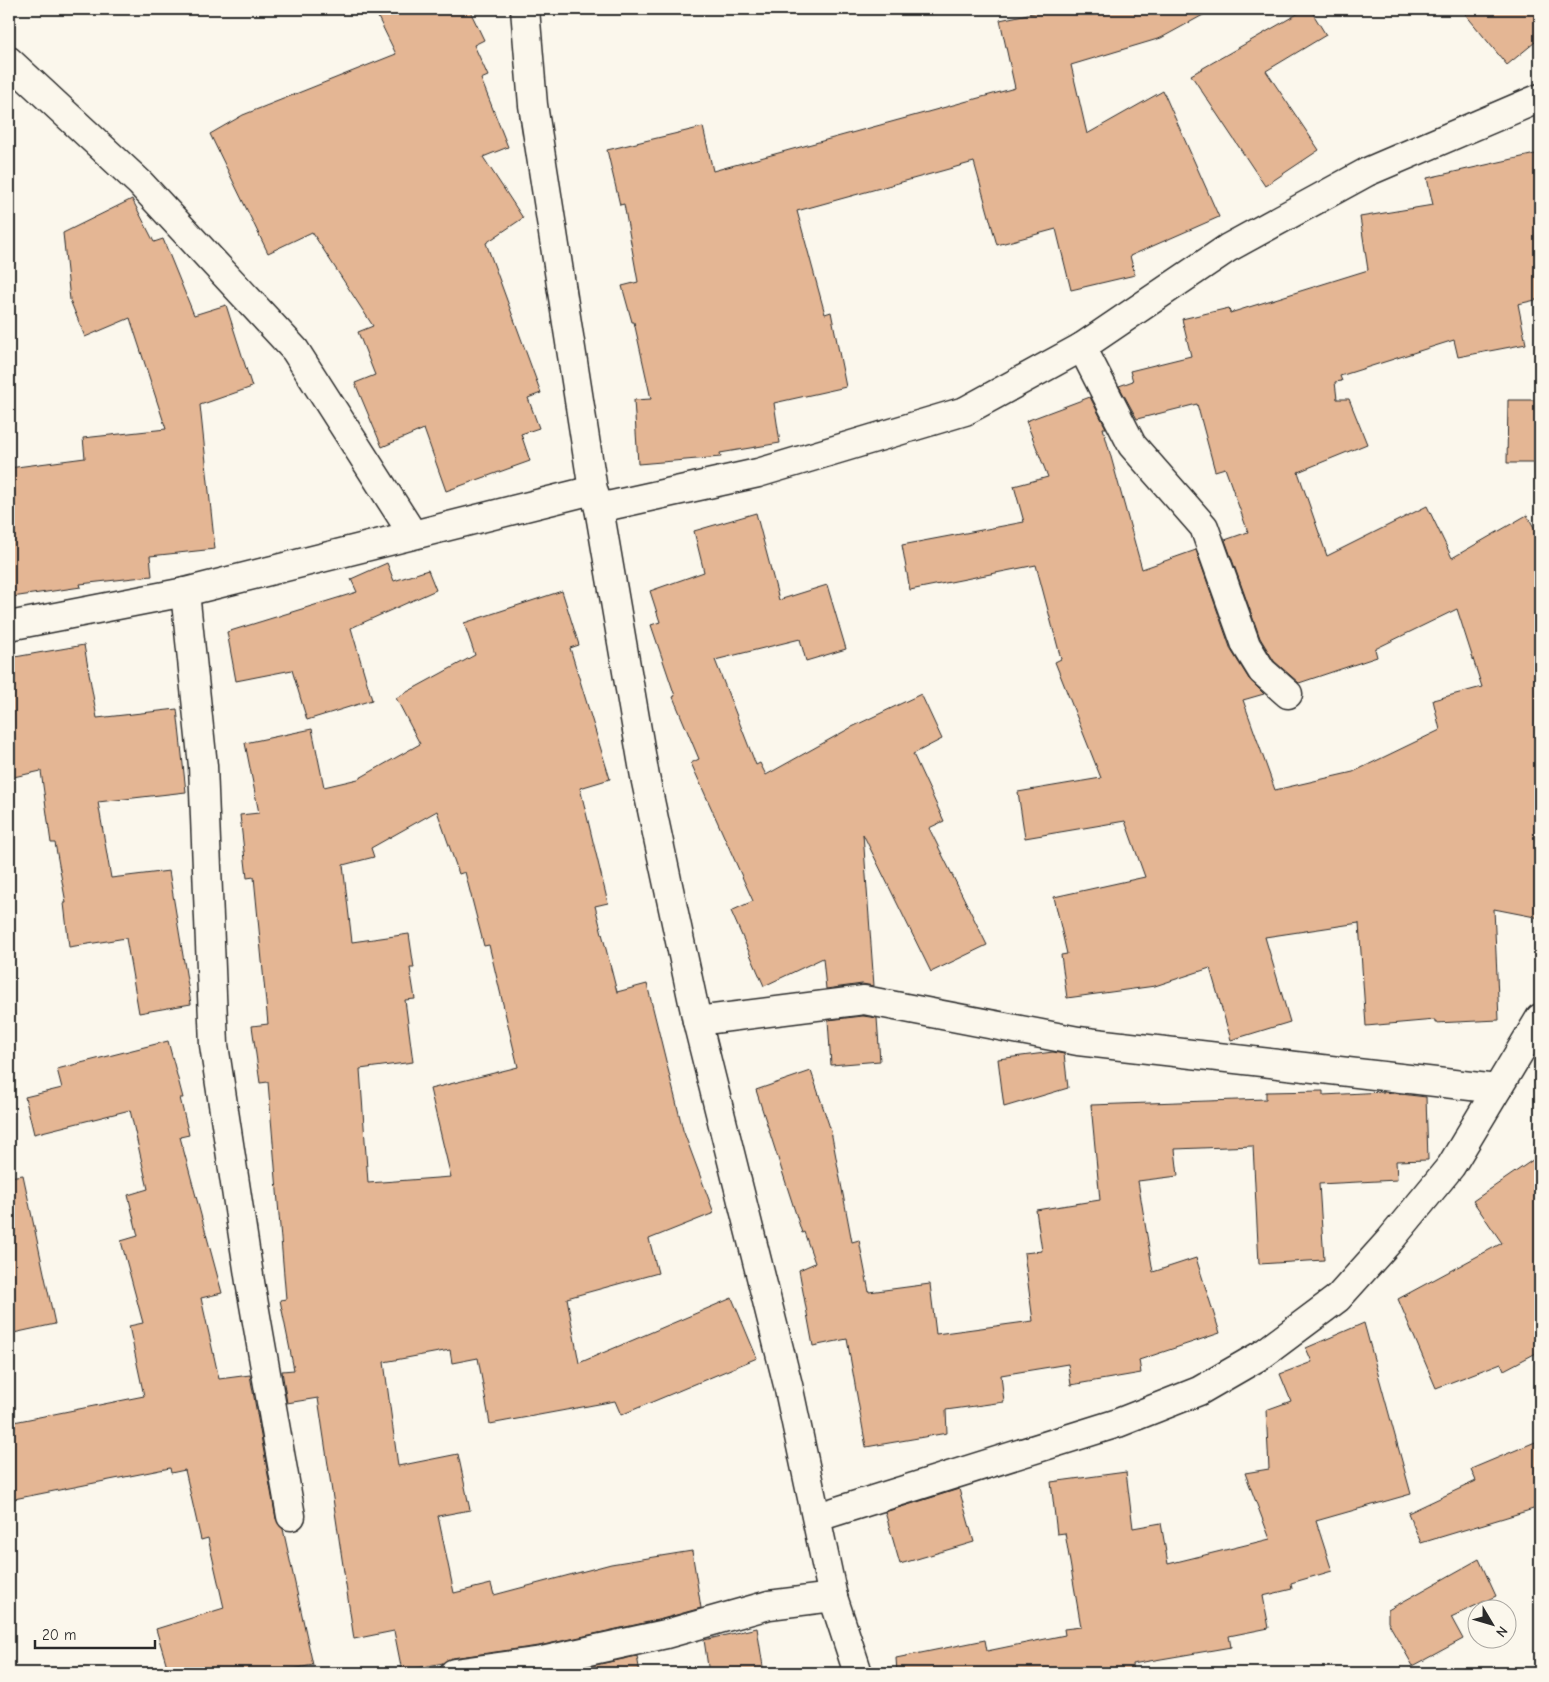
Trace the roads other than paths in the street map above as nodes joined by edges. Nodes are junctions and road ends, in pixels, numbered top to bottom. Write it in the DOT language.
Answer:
graph roads {
  1 [pos="525,9"];
  2 [pos="9,61"];
  3 [pos="1540,98"];
  4 [pos="1082,347"];
  5 [pos="596,499"];
  6 [pos="412,534"];
  7 [pos="185,592"];
  8 [pos="9,626"];
  9 [pos="1288,694"];
  10 [pos="1540,1018"];
  11 [pos="697,1020"];
  12 [pos="1497,1089"];
  13 [pos="291,1516"];
  14 [pos="818,1517"];
  15 [pos="833,1597"];
  16 [pos="454,1673"];
  17 [pos="858,1673"];
  1 -- 5 [label="street"];
  2 -- 6 [label="street"];
  3 -- 4 [label="street"];
  4 -- 5 [label="street"];
  4 -- 9 [label="street"];
  5 -- 6 [label="street"];
  5 -- 11 [label="street"];
  6 -- 7 [label="street"];
  7 -- 8 [label="street"];
  7 -- 13 [label="street"];
  10 -- 12 [label="street"];
  11 -- 12 [label="street"];
  11 -- 14 [label="street"];
  12 -- 14 [label="street"];
  14 -- 15 [label="street"];
  15 -- 16 [label="street"];
  15 -- 17 [label="street"];
}
